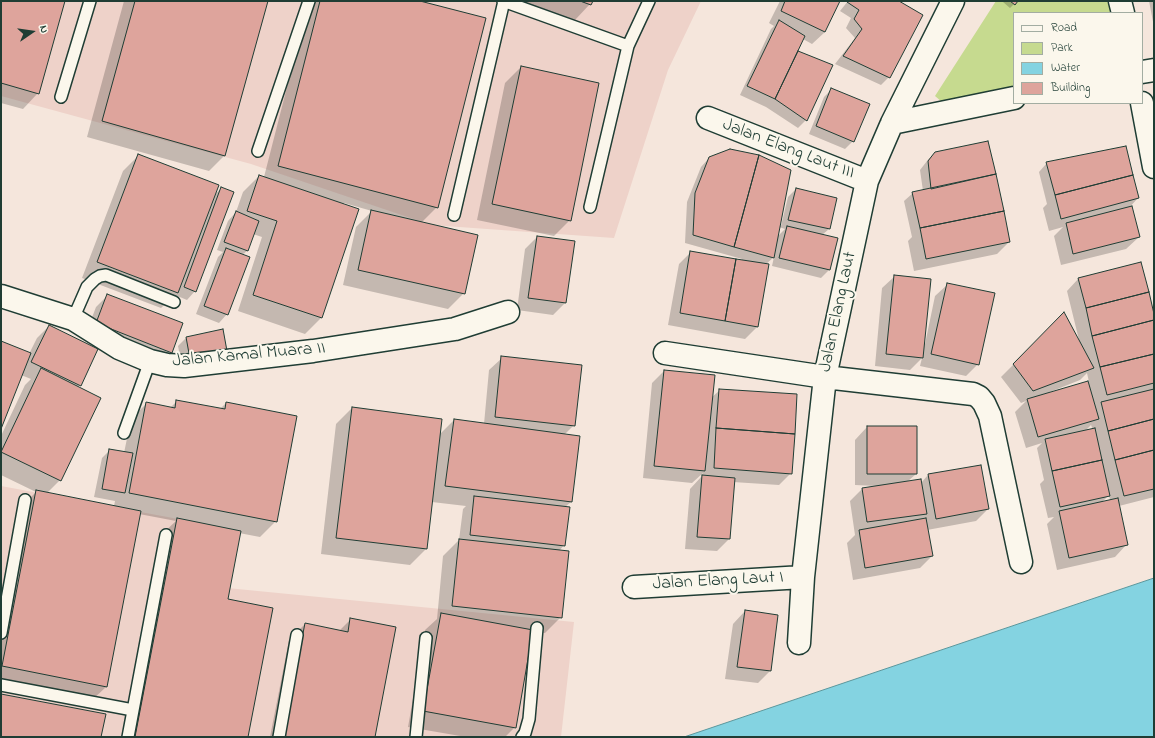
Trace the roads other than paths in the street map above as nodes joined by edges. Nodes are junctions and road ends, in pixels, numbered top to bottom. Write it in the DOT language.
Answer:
graph roads {
  1 [pos="90,1"];
  2 [pos="309,1"];
  3 [pos="504,1"];
  4 [pos="649,1"];
  5 [pos="953,1"];
  6 [pos="1120,1"];
  7 [pos="1123,12"];
  8 [pos="628,46"];
  9 [pos="1154,70"];
  10 [pos="1143,72"];
  11 [pos="61,96"];
  12 [pos="1013,98"];
  13 [pos="1142,104"];
  14 [pos="708,118"];
  15 [pos="892,123"];
  16 [pos="258,151"];
  17 [pos="1154,167"];
  18 [pos="867,181"];
  19 [pos="590,207"];
  20 [pos="454,215"];
  21 [pos="1,296"];
  22 [pos="174,302"];
  23 [pos="508,312"];
  24 [pos="73,319"];
  25 [pos="665,353"];
  26 [pos="150,361"];
  27 [pos="825,377"];
  28 [pos="124,434"];
  29 [pos="25,500"];
  30 [pos="166,535"];
  31 [pos="1021,562"];
  32 [pos="803,577"];
  33 [pos="634,587"];
  34 [pos="537,628"];
  35 [pos="1,633"];
  36 [pos="297,635"];
  37 [pos="426,638"];
  38 [pos="799,643"];
  39 [pos="1,685"];
  40 [pos="133,710"];
  41 [pos="128,737"];
  42 [pos="279,737"];
  43 [pos="416,737"];
  44 [pos="522,737"];
  1 -- 11 [label="lane"];
  2 -- 16 [label="lane"];
  3 -- 8 [label="lane"];
  3 -- 20 [label="lane"];
  4 -- 8 [label="lane"];
  5 -- 15 [label="street, Jalan Elang Laut"];
  6 -- 7 [label="street"];
  8 -- 19 [label="lane"];
  9 -- 10 [label="street"];
  12 -- 15 [label="street"];
  13 -- 17 [label="street"];
  14 -- 18 [label="street, Jalan Elang Laut III"];
  15 -- 18 [label="street, Jalan Elang Laut"];
  18 -- 27 [label="street, Jalan Elang Laut"];
  21 -- 24 [label="street, Jalan Kamal Muara II"];
  22 -- 24 [label="lane"];
  23 -- 26 [label="street, Jalan Kamal Muara II"];
  24 -- 26 [label="street, Jalan Kamal Muara II"];
  25 -- 27 [label="street"];
  26 -- 28 [label="lane"];
  27 -- 31 [label="street"];
  27 -- 32 [label="street, Jalan Elang Laut"];
  29 -- 35 [label="lane"];
  30 -- 40 [label="lane"];
  32 -- 33 [label="street, Jalan Elang Laut I"];
  32 -- 38 [label="street, Jalan Elang Laut"];
  34 -- 44 [label="lane"];
  36 -- 42 [label="lane"];
  37 -- 43 [label="lane"];
  39 -- 40 [label="lane"];
  40 -- 41 [label="lane"];
}
